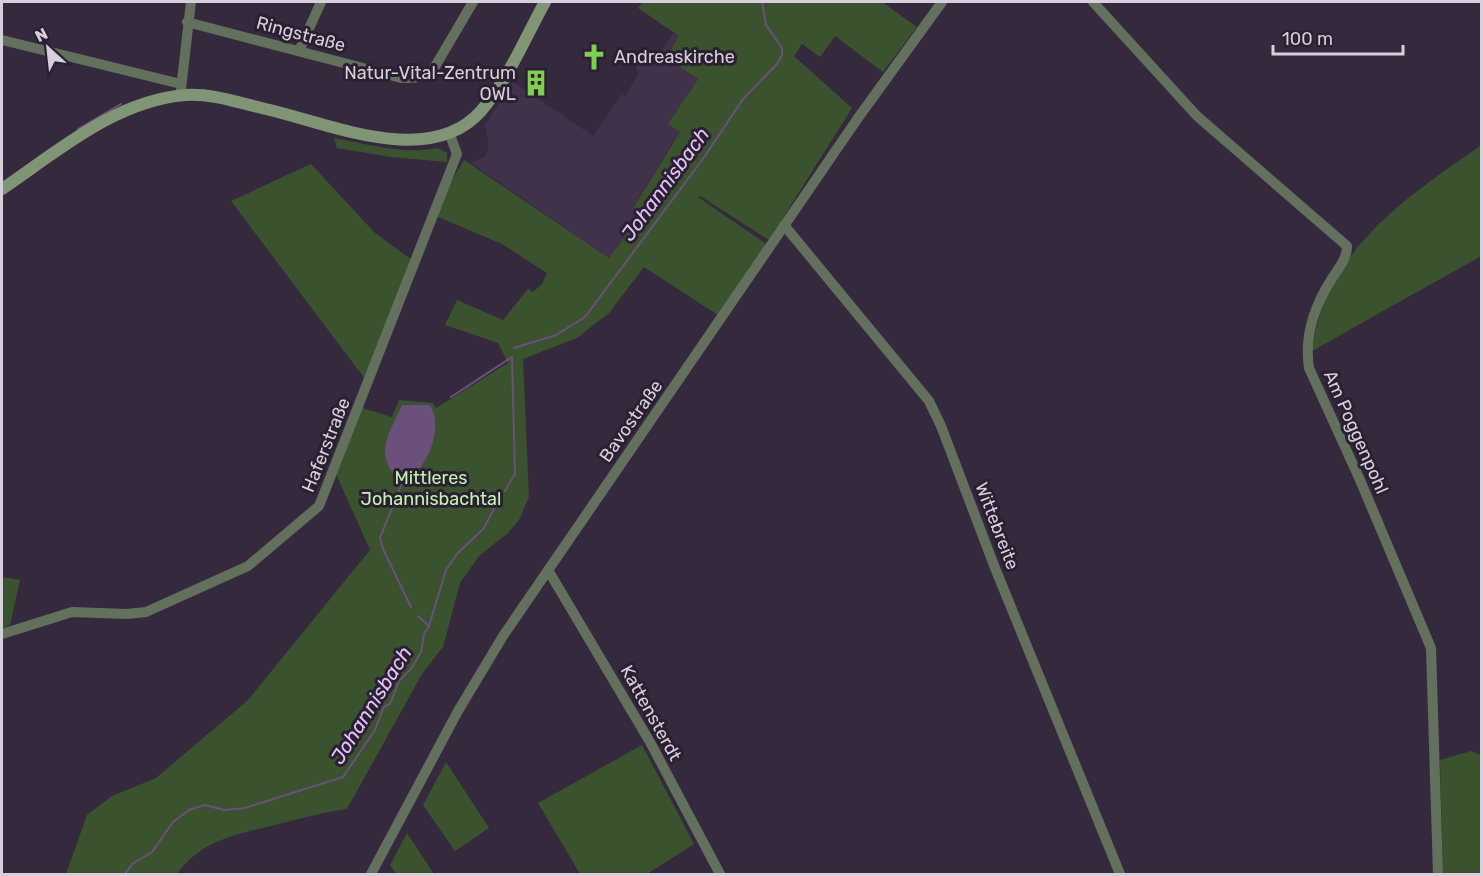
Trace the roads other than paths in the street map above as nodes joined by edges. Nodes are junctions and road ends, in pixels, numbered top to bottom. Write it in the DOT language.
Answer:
graph roads {
  1 [pos="191,2"];
  2 [pos="321,2"];
  3 [pos="473,2"];
  4 [pos="545,2"];
  5 [pos="942,2"];
  6 [pos="1093,2"];
  7 [pos="187,22"];
  8 [pos="2,40"];
  9 [pos="299,51"];
  10 [pos="181,89"];
  11 [pos="450,135"];
  12 [pos="2,189"];
  13 [pos="784,225"];
  14 [pos="548,570"];
  15 [pos="2,634"];
  16 [pos="371,874"];
  17 [pos="720,874"];
  18 [pos="1120,874"];
  19 [pos="1438,874"];
  1 -- 7 [label="street"];
  2 -- 9 [label="street"];
  3 -- 9 [label="street, Ringstraße"];
  4 -- 11 [label="main road"];
  5 -- 13 [label="street, Bavostraße"];
  6 -- 19 [label="street, Am Poggenpohl"];
  7 -- 9 [label="street, Ringstraße"];
  7 -- 10 [label="street"];
  8 -- 10 [label="street"];
  10 -- 11 [label="main road"];
  10 -- 12 [label="main road"];
  11 -- 15 [label="street, Haferstraße"];
  13 -- 14 [label="street, Bavostraße"];
  13 -- 18 [label="street, Wittebreite"];
  14 -- 16 [label="street, Bavostraße"];
  14 -- 17 [label="street, Kattensterdt"];
}
